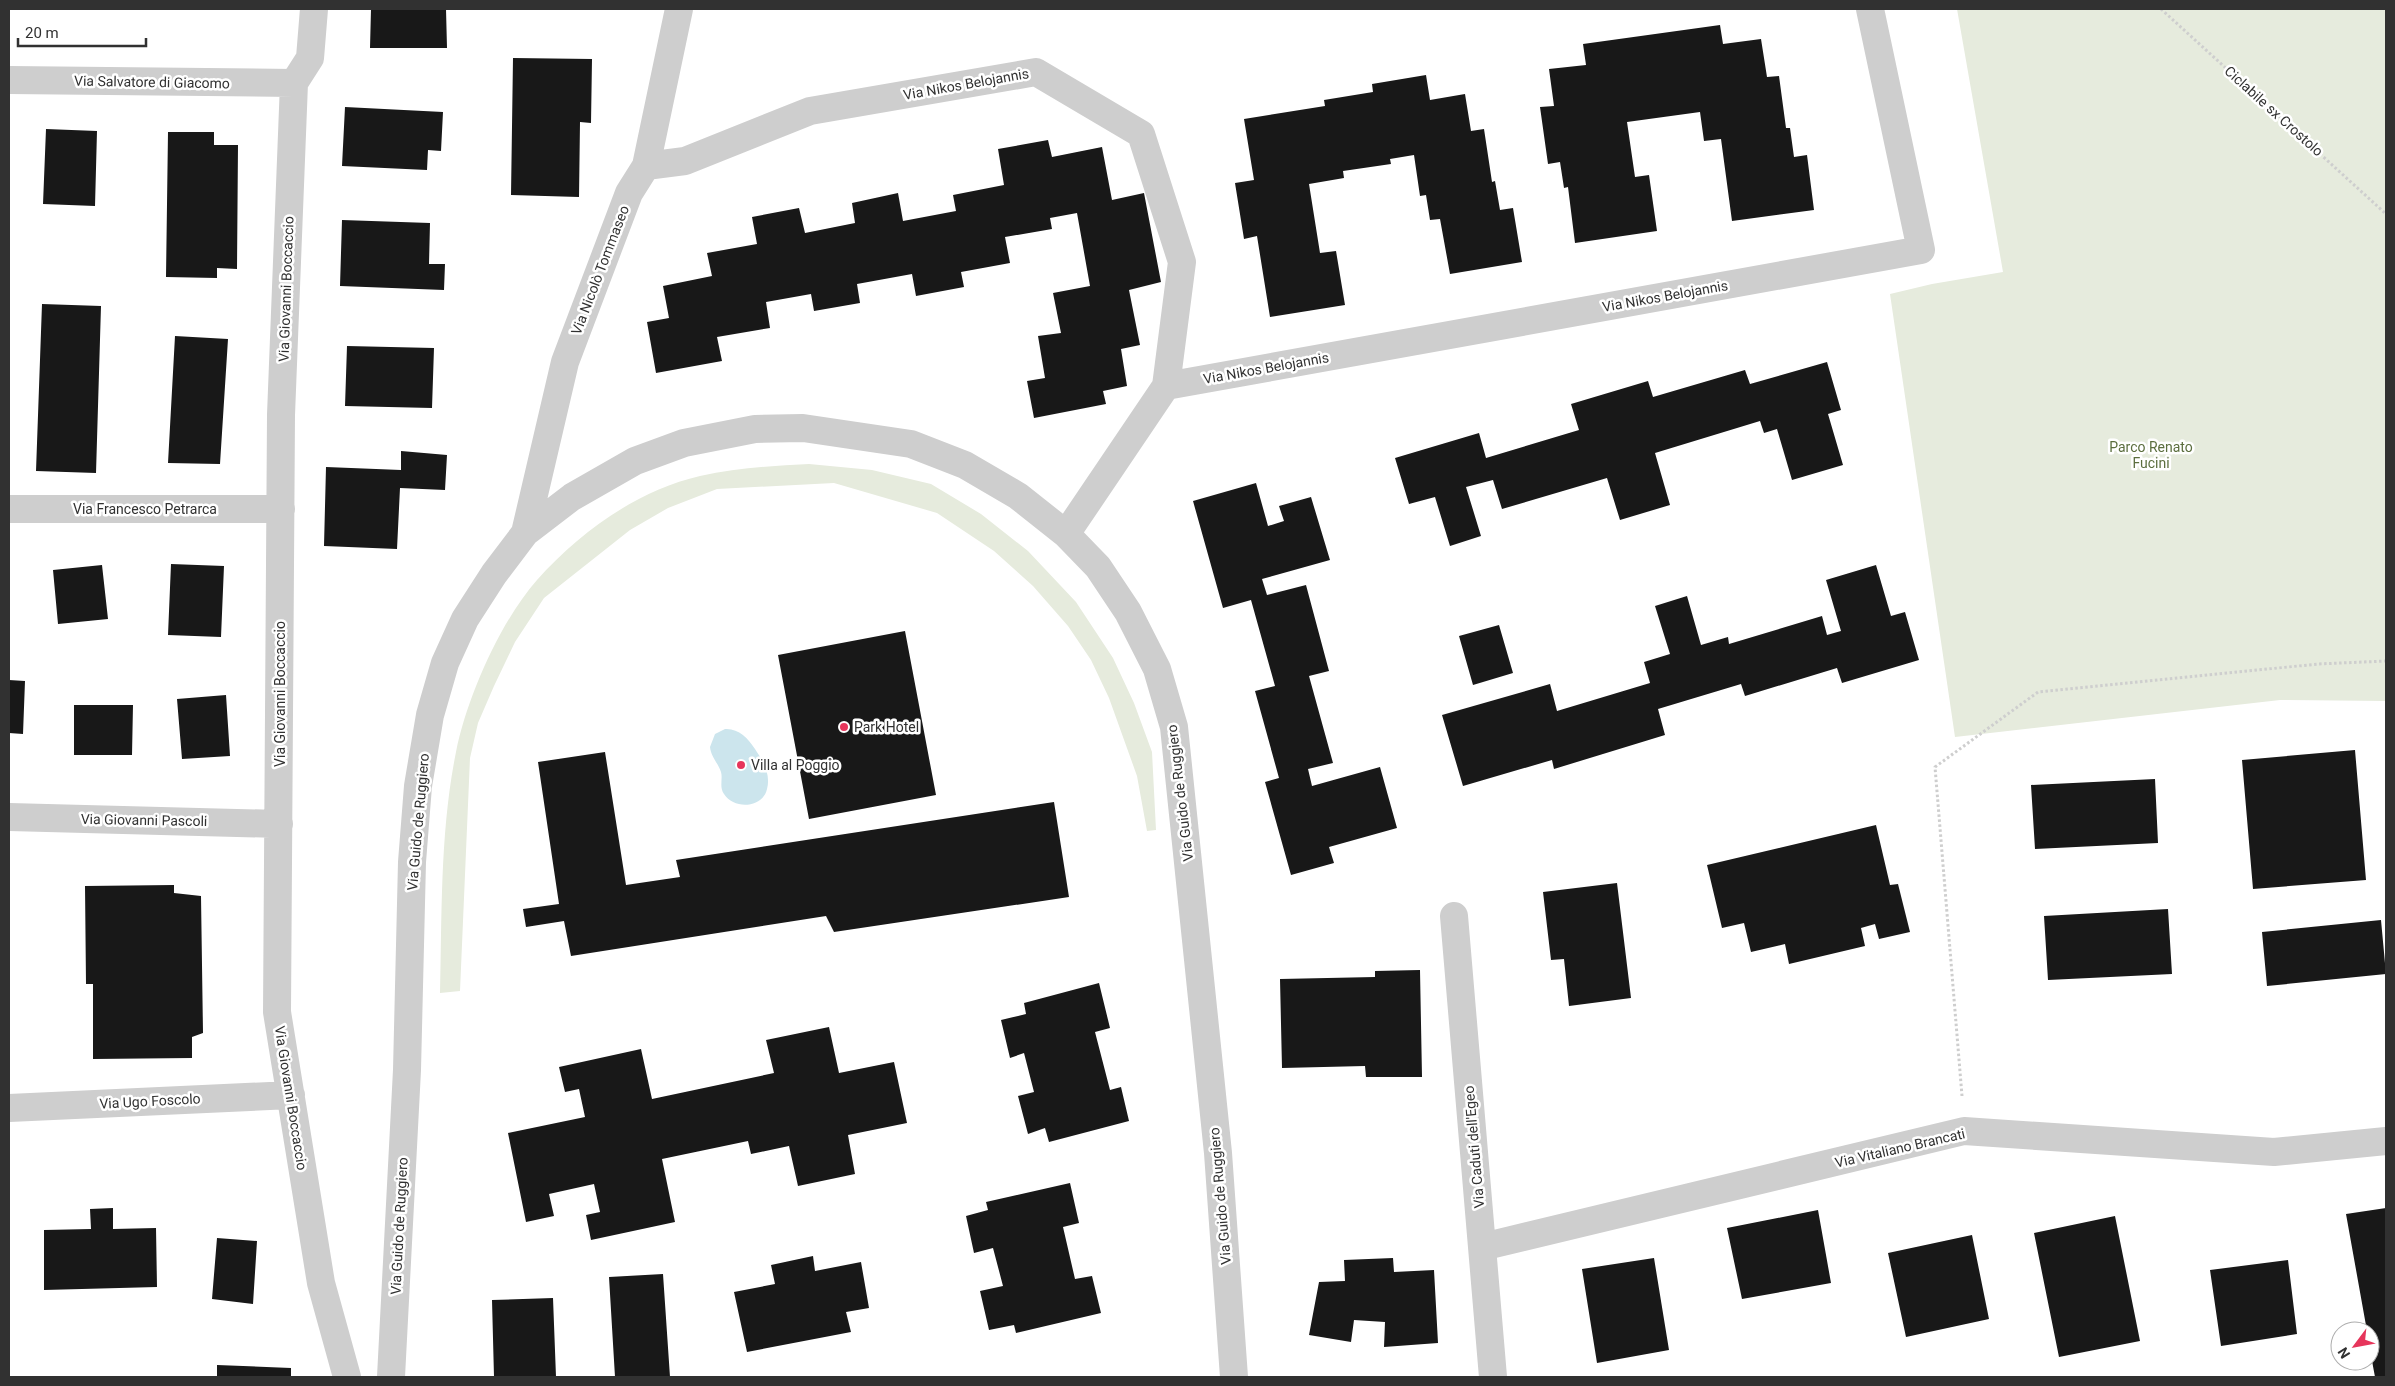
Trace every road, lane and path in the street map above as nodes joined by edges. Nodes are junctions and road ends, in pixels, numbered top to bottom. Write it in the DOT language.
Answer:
graph roads {
  1 [pos="314,9"];
  2 [pos="679,9"];
  3 [pos="1870,9"];
  4 [pos="2161,9"];
  5 [pos="9,80"];
  6 [pos="294,83"];
  7 [pos="646,166"];
  8 [pos="2386,214"];
  9 [pos="1166,386"];
  10 [pos="9,509"];
  11 [pos="281,509"];
  12 [pos="525,533"];
  13 [pos="1066,534"];
  14 [pos="2386,661"];
  15 [pos="9,817"];
  16 [pos="279,824"];
  17 [pos="1454,916"];
  18 [pos="291,1095"];
  19 [pos="9,1108"];
  20 [pos="1964,1131"];
  21 [pos="2386,1141"];
  22 [pos="1482,1247"];
  23 [pos="347,1377"];
  24 [pos="391,1377"];
  25 [pos="1233,1377"];
  26 [pos="1493,1377"];
  1 -- 6 [label="street"];
  2 -- 7 [label="street, Via Nicolò Tommaseo"];
  3 -- 9 [label="street, Via Nikos Belojannis"];
  4 -- 8 [label="path, Ciclabile sx Crostolo"];
  5 -- 6 [label="street, Via Salvatore di Giacomo"];
  6 -- 11 [label="street, Via Giovanni Boccaccio"];
  7 -- 9 [label="street, Via Nikos Belojannis"];
  7 -- 12 [label="street, Via Nicolò Tommaseo"];
  9 -- 13 [label="street, Via Nikos Belojannis"];
  10 -- 11 [label="street, Via Francesco Petrarca"];
  11 -- 16 [label="street, Via Giovanni Boccaccio"];
  12 -- 13 [label="street, Via Guido de Ruggiero"];
  12 -- 24 [label="street, Via Guido de Ruggiero"];
  13 -- 25 [label="street, Via Guido de Ruggiero"];
  14 -- 20 [label="path"];
  15 -- 16 [label="street, Via Giovanni Pascoli"];
  16 -- 18 [label="street, Via Giovanni Boccaccio"];
  17 -- 22 [label="street, Via Caduti dell'Egeo"];
  18 -- 19 [label="street, Via Ugo Foscolo"];
  18 -- 23 [label="street, Via Giovanni Boccaccio"];
  20 -- 21 [label="street, Via Vitaliano Brancati"];
  20 -- 22 [label="street, Via Vitaliano Brancati"];
  22 -- 26 [label="street, Via Caduti dell'Egeo"];
}
